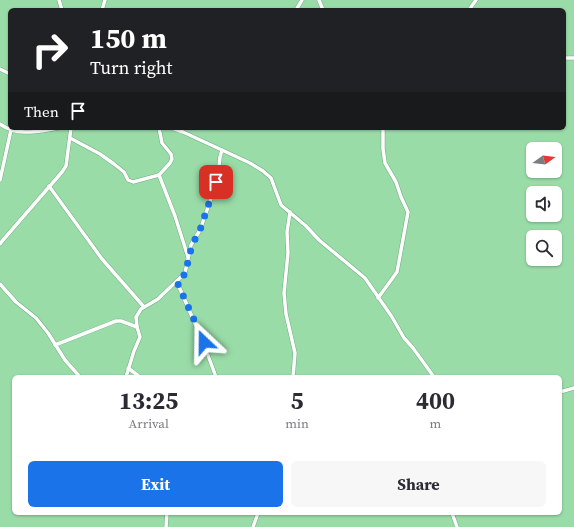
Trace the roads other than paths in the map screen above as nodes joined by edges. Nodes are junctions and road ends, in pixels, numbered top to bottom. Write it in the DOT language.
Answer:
graph roads {
  1 [pos="11,130"];
  2 [pos="43,130"];
  3 [pos="71,130"];
  4 [pos="159,130"];
  5 [pos="177,130"];
  6 [pos="383,130"];
  7 [pos="70,138"];
  8 [pos="222,150"];
  9 [pos="158,175"];
  10 [pos="0,180"];
  11 [pos="49,186"];
  12 [pos="290,212"];
  13 [pos="1,239"];
  14 [pos="0,244"];
  15 [pos="188,258"];
  16 [pos="177,282"];
  17 [pos="0,284"];
  18 [pos="378,298"];
  19 [pos="144,307"];
  20 [pos="137,327"];
  21 [pos="55,345"];
  22 [pos="128,368"];
  23 [pos="78,375"];
  24 [pos="126,375"];
  25 [pos="137,375"];
  26 [pos="215,375"];
  27 [pos="293,375"];
  28 [pos="433,375"];
  29 [pos="574,388"];
  30 [pos="562,391"];
  31 [pos="167,515"];
  32 [pos="257,515"];
  33 [pos="453,515"];
  34 [pos="166,527"];
  35 [pos="253,527"];
  36 [pos="457,527"];
  1 -- 2 [label="street"];
  1 -- 10 [label="street"];
  3 -- 7 [label="street"];
  4 -- 9 [label="street"];
  5 -- 8 [label="street"];
  6 -- 18 [label="street"];
  7 -- 9 [label="street"];
  7 -- 11 [label="street"];
  8 -- 12 [label="street"];
  8 -- 15 [label="street"];
  9 -- 15 [label="street"];
  11 -- 13 [label="street"];
  11 -- 19 [label="street"];
  12 -- 18 [label="street"];
  12 -- 27 [label="street"];
  13 -- 14 [label="street"];
  15 -- 16 [label="street"];
  16 -- 19 [label="street"];
  16 -- 26 [label="street"];
  17 -- 21 [label="street"];
  18 -- 28 [label="street"];
  19 -- 20 [label="street"];
  20 -- 21 [label="street"];
  20 -- 22 [label="street"];
  21 -- 23 [label="street"];
  22 -- 24 [label="street"];
  22 -- 25 [label="street"];
  29 -- 30 [label="street"];
  31 -- 34 [label="street"];
  32 -- 35 [label="street"];
  33 -- 36 [label="street"];
}
